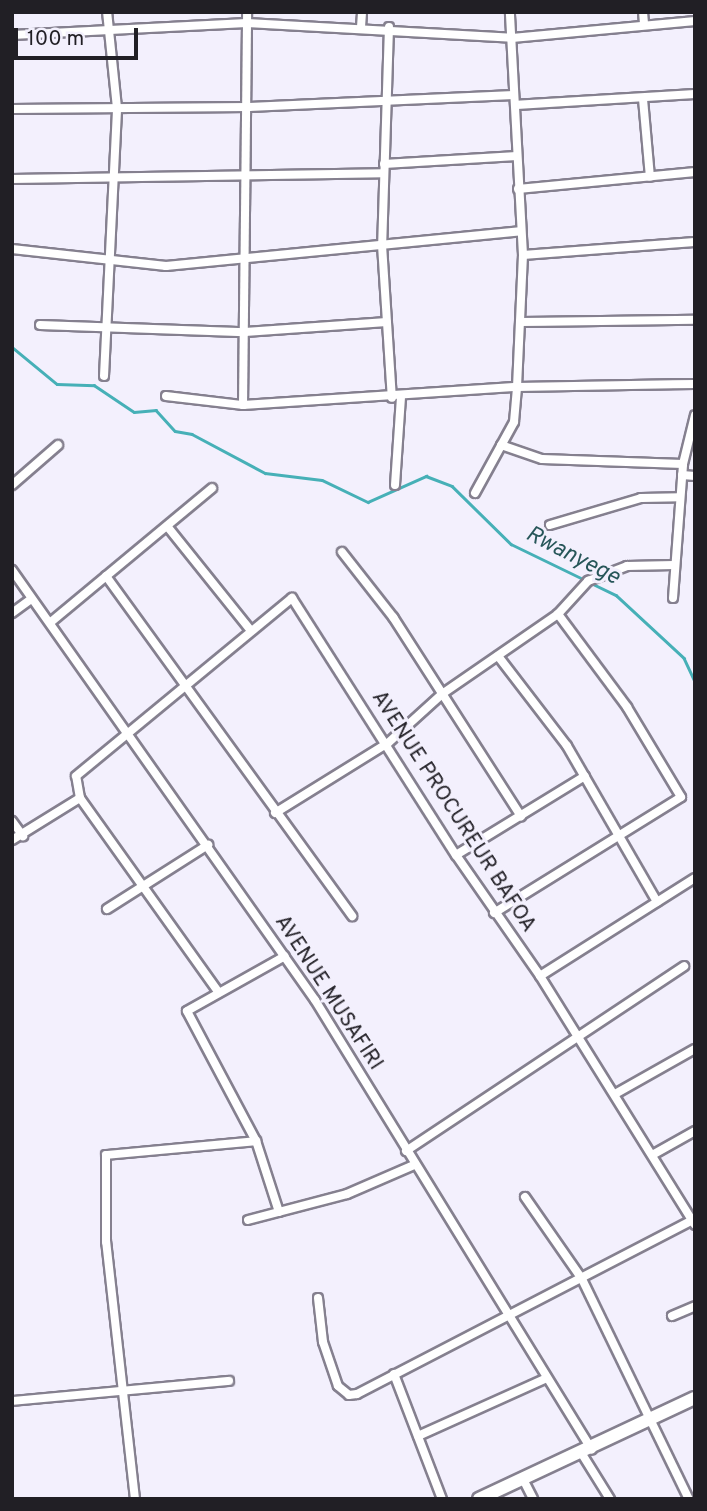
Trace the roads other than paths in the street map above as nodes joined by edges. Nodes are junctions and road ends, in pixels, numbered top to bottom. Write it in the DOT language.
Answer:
graph roads {
  1 [pos="107,12"];
  2 [pos="247,12"];
  3 [pos="362,12"];
  4 [pos="510,12"];
  5 [pos="643,12"];
  6 [pos="695,21"];
  7 [pos="247,23"];
  8 [pos="644,23"];
  9 [pos="361,27"];
  10 [pos="389,27"];
  11 [pos="109,32"];
  12 [pos="12,35"];
  13 [pos="512,38"];
  14 [pos="695,94"];
  15 [pos="514,95"];
  16 [pos="386,98"];
  17 [pos="643,99"];
  18 [pos="515,105"];
  19 [pos="249,107"];
  20 [pos="117,108"];
  21 [pos="12,109"];
  22 [pos="517,156"];
  23 [pos="384,169"];
  24 [pos="695,172"];
  25 [pos="650,177"];
  26 [pos="248,178"];
  27 [pos="12,179"];
  28 [pos="114,179"];
  29 [pos="519,189"];
  30 [pos="520,231"];
  31 [pos="695,242"];
  32 [pos="382,245"];
  33 [pos="12,249"];
  34 [pos="523,256"];
  35 [pos="110,260"];
  36 [pos="247,261"];
  37 [pos="695,320"];
  38 [pos="387,322"];
  39 [pos="520,322"];
  40 [pos="40,325"];
  41 [pos="108,328"];
  42 [pos="245,332"];
  43 [pos="104,376"];
  44 [pos="695,384"];
  45 [pos="517,387"];
  46 [pos="166,396"];
  47 [pos="396,398"];
  48 [pos="243,405"];
  49 [pos="695,415"];
  50 [pos="58,444"];
  51 [pos="501,445"];
  52 [pos="683,464"];
  53 [pos="682,475"];
  54 [pos="695,476"];
  55 [pos="12,485"];
  56 [pos="395,485"];
  57 [pos="212,488"];
  58 [pos="475,493"];
  59 [pos="680,497"];
  60 [pos="550,525"];
  61 [pos="167,526"];
  62 [pos="342,552"];
  63 [pos="674,565"];
  64 [pos="12,570"];
  65 [pos="106,576"];
  66 [pos="673,598"];
  67 [pos="30,600"];
  68 [pos="12,613"];
  69 [pos="558,614"];
  70 [pos="52,621"];
  71 [pos="251,631"];
  72 [pos="498,656"];
  73 [pos="185,684"];
  74 [pos="442,694"];
  75 [pos="130,730"];
  76 [pos="388,743"];
  77 [pos="585,776"];
  78 [pos="80,798"];
  79 [pos="275,813"];
  80 [pos="521,816"];
  81 [pos="12,821"];
  82 [pos="23,836"];
  83 [pos="620,836"];
  84 [pos="12,840"];
  85 [pos="208,845"];
  86 [pos="456,855"];
  87 [pos="695,878"];
  88 [pos="142,886"];
  89 [pos="657,902"];
  90 [pos="107,909"];
  91 [pos="494,913"];
  92 [pos="352,916"];
  93 [pos="285,956"];
  94 [pos="684,966"];
  95 [pos="540,976"];
  96 [pos="219,993"];
  97 [pos="577,1035"];
  98 [pos="695,1049"];
  99 [pos="615,1094"];
  100 [pos="695,1131"];
  101 [pos="256,1141"];
  102 [pos="406,1151"];
  103 [pos="654,1154"];
  104 [pos="414,1165"];
  105 [pos="525,1197"];
  106 [pos="279,1212"];
  107 [pos="248,1220"];
  108 [pos="694,1221"];
  109 [pos="582,1279"];
  110 [pos="318,1298"];
  111 [pos="695,1306"];
  112 [pos="672,1316"];
  113 [pos="510,1317"];
  114 [pos="394,1374"];
  115 [pos="547,1378"];
  116 [pos="229,1381"];
  117 [pos="119,1391"];
  118 [pos="695,1398"];
  119 [pos="12,1401"];
  120 [pos="652,1419"];
  121 [pos="418,1436"];
  122 [pos="587,1452"];
  123 [pos="524,1481"];
  124 [pos="135,1499"];
  125 [pos="442,1499"];
  126 [pos="479,1499"];
  127 [pos="533,1499"];
  128 [pos="610,1499"];
  129 [pos="689,1499"];
  1 -- 11 [label="street"];
  2 -- 7 [label="street"];
  3 -- 9 [label="street"];
  4 -- 13 [label="street"];
  5 -- 8 [label="street"];
  6 -- 8 [label="street"];
  7 -- 9 [label="street"];
  7 -- 11 [label="street"];
  7 -- 19 [label="street"];
  8 -- 13 [label="street"];
  9 -- 10 [label="street"];
  10 -- 13 [label="street"];
  10 -- 16 [label="street"];
  11 -- 12 [label="street"];
  11 -- 20 [label="street"];
  13 -- 15 [label="street"];
  14 -- 17 [label="street"];
  15 -- 16 [label="street"];
  15 -- 18 [label="street"];
  16 -- 19 [label="street"];
  16 -- 23 [label="street"];
  17 -- 18 [label="street"];
  17 -- 25 [label="street"];
  18 -- 22 [label="street"];
  19 -- 20 [label="street"];
  19 -- 26 [label="street"];
  20 -- 21 [label="street"];
  20 -- 28 [label="street"];
  22 -- 23 [label="street"];
  22 -- 29 [label="street"];
  23 -- 26 [label="street"];
  23 -- 32 [label="street"];
  24 -- 25 [label="street"];
  25 -- 29 [label="street"];
  26 -- 28 [label="street"];
  26 -- 36 [label="street"];
  27 -- 28 [label="street"];
  28 -- 35 [label="street"];
  29 -- 30 [label="street"];
  30 -- 32 [label="street"];
  30 -- 34 [label="street"];
  31 -- 34 [label="street"];
  32 -- 36 [label="street"];
  32 -- 38 [label="street"];
  33 -- 35 [label="street"];
  34 -- 39 [label="street"];
  35 -- 36 [label="street"];
  35 -- 41 [label="street"];
  36 -- 42 [label="street"];
  37 -- 39 [label="street"];
  38 -- 42 [label="street"];
  38 -- 47 [label="street"];
  39 -- 45 [label="street"];
  40 -- 41 [label="street"];
  41 -- 42 [label="street"];
  41 -- 43 [label="street"];
  42 -- 48 [label="street"];
  44 -- 45 [label="street"];
  45 -- 47 [label="street"];
  45 -- 51 [label="street"];
  46 -- 48 [label="street"];
  47 -- 48 [label="street"];
  47 -- 56 [label="street"];
  49 -- 52 [label="street"];
  50 -- 55 [label="street"];
  51 -- 52 [label="street"];
  51 -- 58 [label="street"];
  52 -- 53 [label="street"];
  53 -- 54 [label="street"];
  53 -- 59 [label="street"];
  57 -- 61 [label="street"];
  59 -- 60 [label="street"];
  59 -- 63 [label="street"];
  61 -- 65 [label="street"];
  61 -- 71 [label="street"];
  62 -- 74 [label="street"];
  63 -- 66 [label="street"];
  63 -- 69 [label="street"];
  64 -- 67 [label="street, AVENUE MUSAFIRI"];
  65 -- 70 [label="street"];
  65 -- 73 [label="street"];
  67 -- 68 [label="street"];
  67 -- 70 [label="street, AVENUE MUSAFIRI"];
  69 -- 72 [label="street"];
  69 -- 83 [label="street"];
  70 -- 75 [label="street, AVENUE MUSAFIRI"];
  71 -- 73 [label="street, AVENUE PROCUREUR BAFOA"];
  71 -- 76 [label="street, AVENUE PROCUREUR BAFOA"];
  72 -- 74 [label="street"];
  72 -- 77 [label="street"];
  73 -- 75 [label="street, AVENUE PROCUREUR BAFOA"];
  73 -- 79 [label="street"];
  74 -- 76 [label="street"];
  74 -- 80 [label="street"];
  75 -- 78 [label="street, AVENUE PROCUREUR BAFOA"];
  75 -- 85 [label="street, AVENUE MUSAFIRI"];
  76 -- 79 [label="street"];
  76 -- 86 [label="street, AVENUE PROCUREUR BAFOA"];
  77 -- 80 [label="street"];
  77 -- 83 [label="street"];
  78 -- 82 [label="street"];
  78 -- 88 [label="street"];
  79 -- 92 [label="street"];
  80 -- 86 [label="street"];
  81 -- 82 [label="street"];
  82 -- 84 [label="street"];
  83 -- 89 [label="street"];
  83 -- 91 [label="street"];
  85 -- 88 [label="street"];
  85 -- 93 [label="street, AVENUE MUSAFIRI"];
  86 -- 91 [label="street, AVENUE PROCUREUR BAFOA"];
  87 -- 89 [label="street"];
  88 -- 90 [label="street"];
  88 -- 96 [label="street"];
  89 -- 95 [label="street"];
  91 -- 95 [label="street, AVENUE PROCUREUR BAFOA"];
  93 -- 96 [label="street"];
  93 -- 102 [label="street, AVENUE MUSAFIRI"];
  94 -- 97 [label="street"];
  95 -- 97 [label="street, AVENUE PROCUREUR BAFOA"];
  96 -- 101 [label="street"];
  97 -- 99 [label="street, AVENUE PROCUREUR BAFOA"];
  97 -- 102 [label="street"];
  98 -- 99 [label="street"];
  99 -- 103 [label="street, AVENUE PROCUREUR BAFOA"];
  100 -- 103 [label="street"];
  101 -- 106 [label="street"];
  101 -- 117 [label="street"];
  102 -- 104 [label="street, AVENUE MUSAFIRI"];
  103 -- 108 [label="street, AVENUE PROCUREUR BAFOA"];
  104 -- 106 [label="street"];
  104 -- 113 [label="street, AVENUE MUSAFIRI"];
  105 -- 109 [label="street"];
  106 -- 107 [label="street"];
  108 -- 109 [label="street"];
  109 -- 113 [label="street"];
  109 -- 120 [label="street"];
  110 -- 114 [label="street"];
  111 -- 112 [label="street"];
  113 -- 114 [label="street"];
  113 -- 115 [label="street, AVENUE MUSAFIRI"];
  114 -- 121 [label="street"];
  115 -- 121 [label="street"];
  115 -- 122 [label="street, AVENUE MUSAFIRI"];
  116 -- 117 [label="street"];
  117 -- 119 [label="street"];
  117 -- 124 [label="street"];
  118 -- 120 [label="main road"];
  120 -- 122 [label="main road"];
  120 -- 129 [label="street"];
  121 -- 125 [label="street"];
  122 -- 123 [label="main road"];
  122 -- 128 [label="street, AVENUE MUSAFIRI"];
  123 -- 126 [label="main road"];
  123 -- 127 [label="street"];
}
